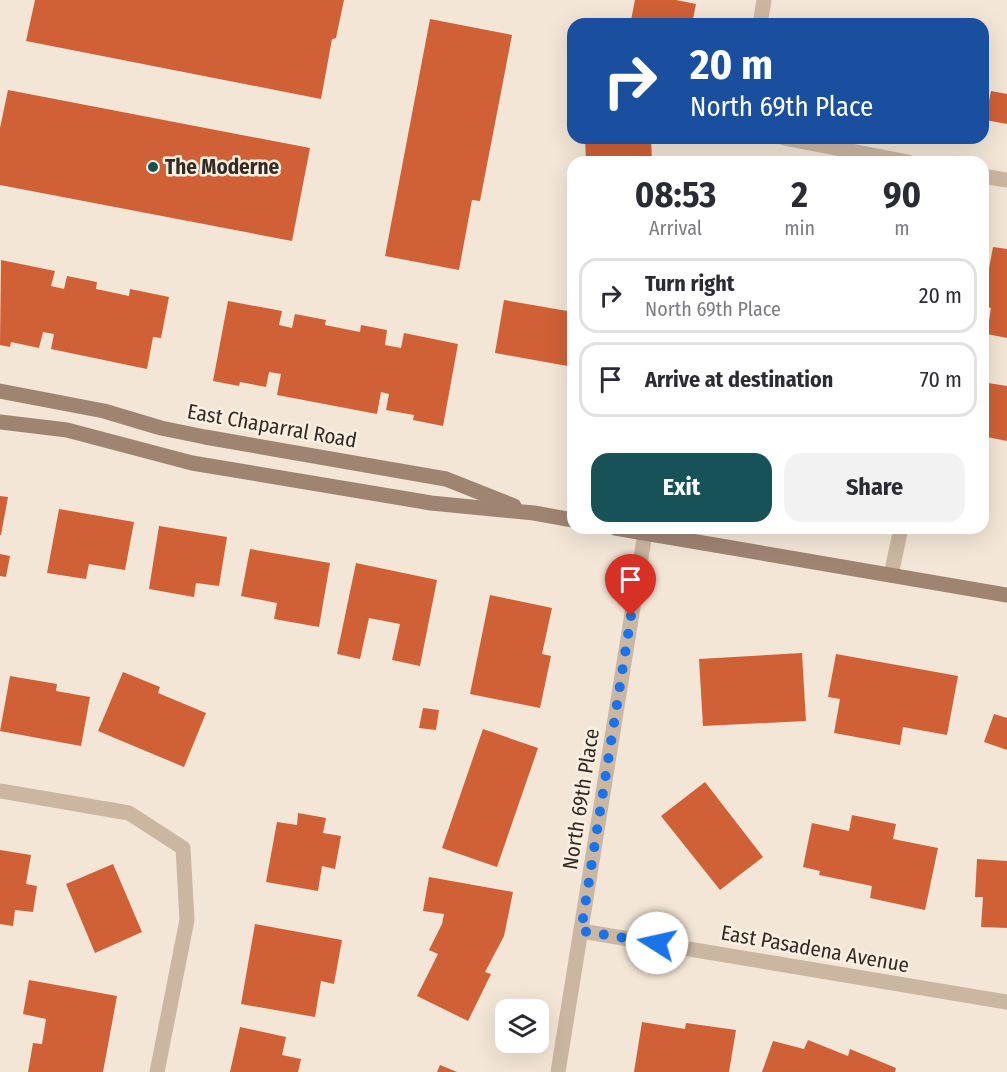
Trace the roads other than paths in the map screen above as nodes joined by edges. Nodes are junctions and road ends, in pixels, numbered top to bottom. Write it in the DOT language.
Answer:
graph roads {
  1 [pos="764,0"];
  2 [pos="761,18"];
  3 [pos="815,144"];
  4 [pos="877,156"];
  5 [pos="989,177"];
  6 [pos="1007,180"];
  7 [pos="0,391"];
  8 [pos="0,422"];
  9 [pos="534,513"];
  10 [pos="567,519"];
  11 [pos="645,534"];
  12 [pos="900,534"];
  13 [pos="891,575"];
  14 [pos="1007,595"];
  15 [pos="0,791"];
  16 [pos="581,931"];
  17 [pos="1007,1002"];
  18 [pos="157,1072"];
  19 [pos="558,1072"];
  1 -- 2 [label="street"];
  3 -- 4 [label="street"];
  5 -- 6 [label="street"];
  7 -- 9 [label="main road, East Chaparral Road"];
  8 -- 9 [label="main road, East Chaparral Road"];
  9 -- 10 [label="main road, East Chaparral Road"];
  11 -- 13 [label="main road"];
  11 -- 16 [label="street, North 69th Place"];
  12 -- 13 [label="street"];
  13 -- 14 [label="main road"];
  15 -- 18 [label="street"];
  16 -- 17 [label="street, East Pasadena Avenue"];
  16 -- 19 [label="street, North 69th Place"];
}
